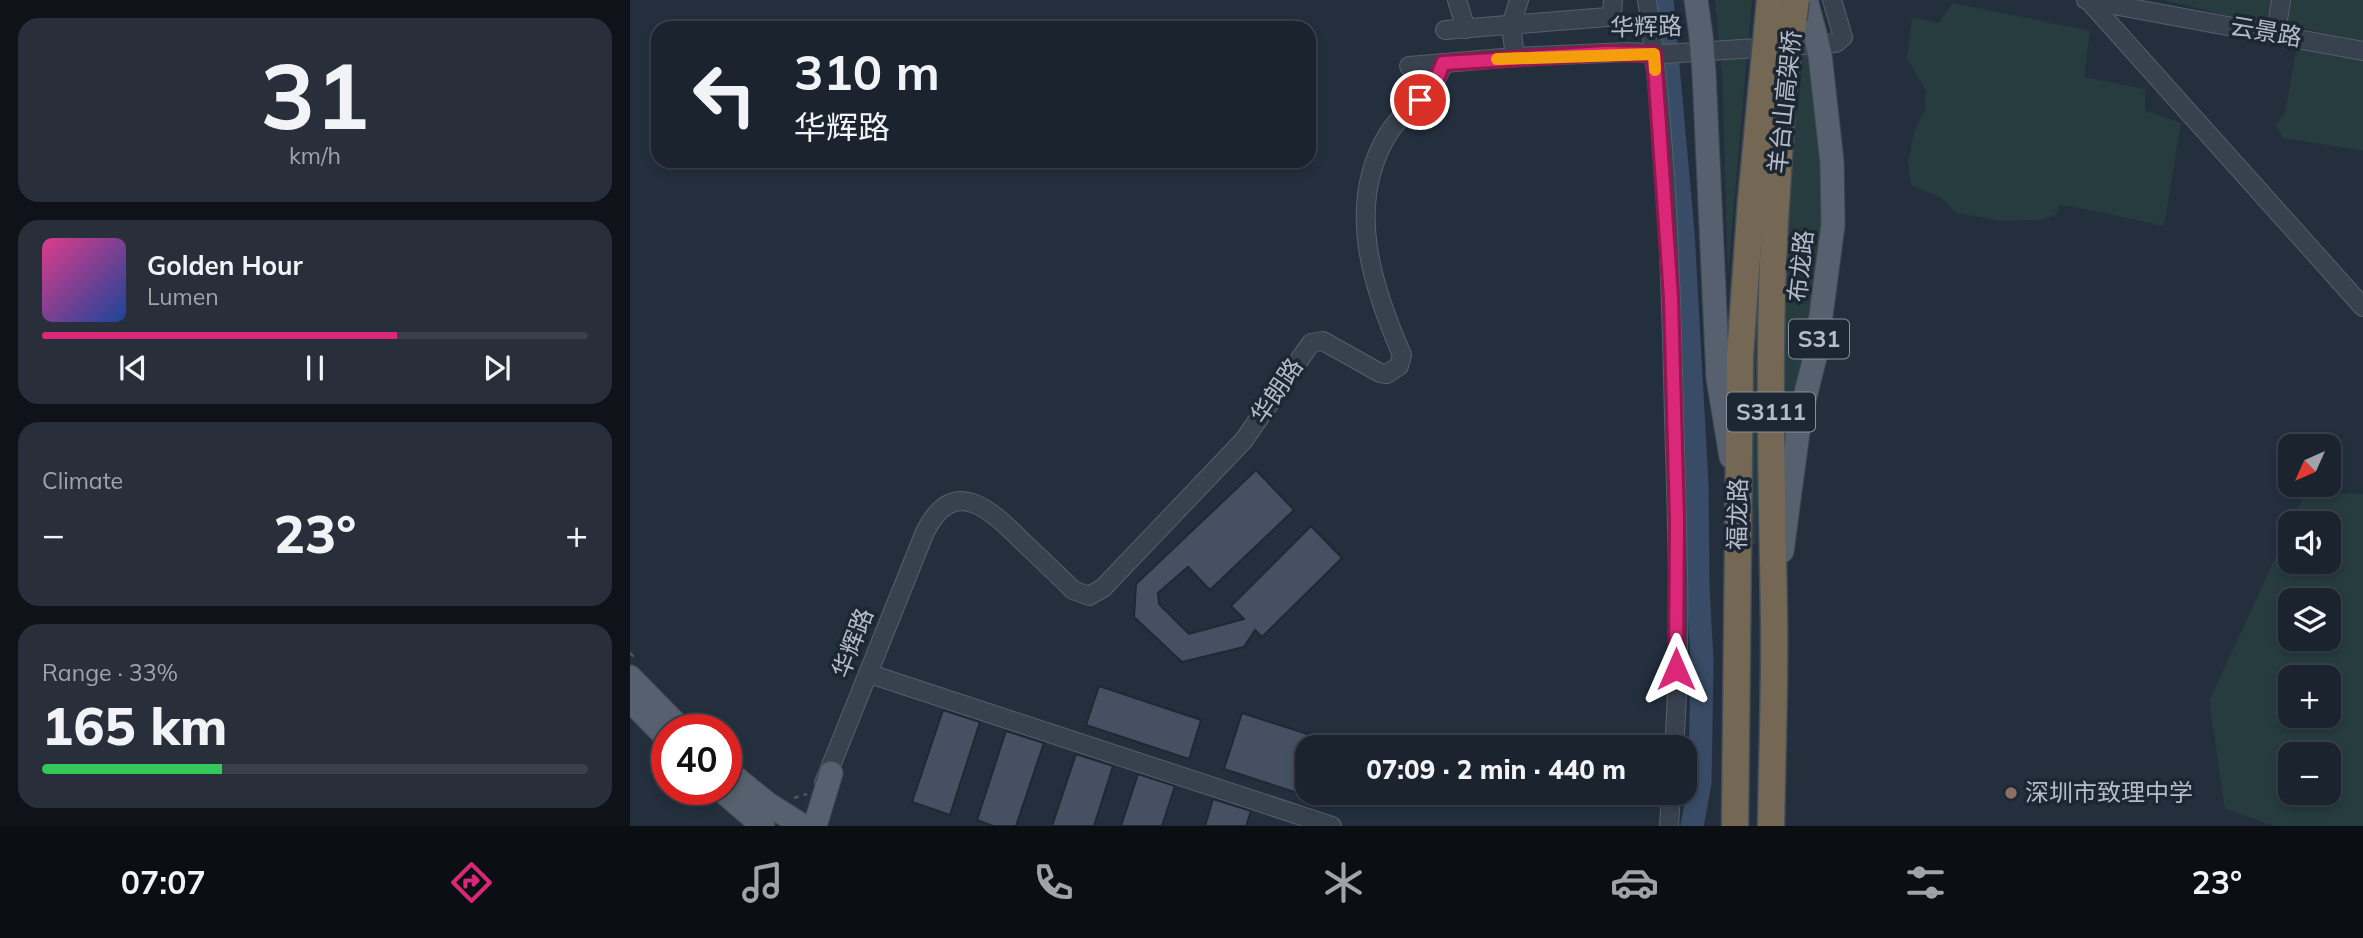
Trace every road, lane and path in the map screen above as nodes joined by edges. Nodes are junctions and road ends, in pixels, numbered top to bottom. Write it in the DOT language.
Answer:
graph roads {
  1 [pos="1457,0"];
  2 [pos="1519,0"];
  3 [pos="1613,0"];
  4 [pos="1647,0"];
  5 [pos="1696,0"];
  6 [pos="1770,0"];
  7 [pos="1796,0"];
  8 [pos="1806,0"];
  9 [pos="1832,0"];
  10 [pos="2087,0"];
  11 [pos="2160,0"];
  12 [pos="2281,0"];
  13 [pos="2172,15"];
  14 [pos="1511,25"];
  15 [pos="1466,29"];
  16 [pos="1445,30"];
  17 [pos="2276,33"];
  18 [pos="2363,51"];
  19 [pos="1664,54"];
  20 [pos="1515,57"];
  21 [pos="1443,63"];
  22 [pos="1409,66"];
  23 [pos="1763,203"];
  24 [pos="2363,307"];
  25 [pos="1738,506"];
  26 [pos="925,532"];
  27 [pos="1774,620"];
  28 [pos="870,674"];
  29 [pos="630,677"];
  30 [pos="631,703"];
  31 [pos="666,714"];
  32 [pos="651,722"];
  33 [pos="1772,733"];
  34 [pos="1674,735"];
  35 [pos="831,773"];
  36 [pos="742,781"];
  37 [pos="813,793"];
  38 [pos="792,798"];
  39 [pos="739,805"];
  40 [pos="1670,805"];
  41 [pos="803,825"];
  42 [pos="763,826"];
  43 [pos="1332,826"];
  44 [pos="1669,826"];
  45 [pos="1735,826"];
  46 [pos="1771,826"];
  47 [pos="1784,826"];
  1 -- 15 [label="street"];
  2 -- 14 [label="street"];
  3 -- 14 [label="street"];
  4 -- 19 [label="street"];
  5 -- 25 [label="main road, bridge"];
  6 -- 23 [label="highway, 羊台山高架桥 / S3111, bridge"];
  7 -- 23 [label="highway, 羊台山高架桥 / S3111, bridge"];
  8 -- 27 [label="main road, 布龙路 / S31, bridge"];
  9 -- 19 [label="street, 华辉路"];
  10 -- 13 [label="street, 云景路"];
  10 -- 24 [label="street"];
  11 -- 13 [label="street"];
  12 -- 17 [label="street"];
  13 -- 17 [label="street, 云景路"];
  14 -- 15 [label="street"];
  14 -- 20 [label="street"];
  15 -- 16 [label="street"];
  17 -- 18 [label="street, 云景路"];
  19 -- 20 [label="street, 华辉路"];
  19 -- 34 [label="street"];
  20 -- 21 [label="street, 华辉路"];
  21 -- 22 [label="street, 华辉路"];
  21 -- 26 [label="street, 华朗路"];
  23 -- 25 [label="highway, 福龙路 / S3111"];
  23 -- 27 [label="highway, 福龙路 / S3111"];
  25 -- 45 [label="highway, 福龙路"];
  26 -- 28 [label="street, 华辉路"];
  27 -- 33 [label="highway, 福龙路 / S31"];
  28 -- 35 [label="street, 华辉路"];
  28 -- 43 [label="street"];
  29 -- 31 [label="main road"];
  30 -- 32 [label="main road"];
  33 -- 46 [label="highway, 福龙路 / S31"];
  33 -- 47 [label="main road"];
  35 -- 37 [label="street, 华辉路"];
  35 -- 41 [label="main road, 华辉路"];
  36 -- 41 [label="main road"];
  37 -- 38 [label="path"];
  37 -- 41 [label="main road, 华辉路"];
  39 -- 42 [label="main road"];
  40 -- 44 [label="street"];
}
